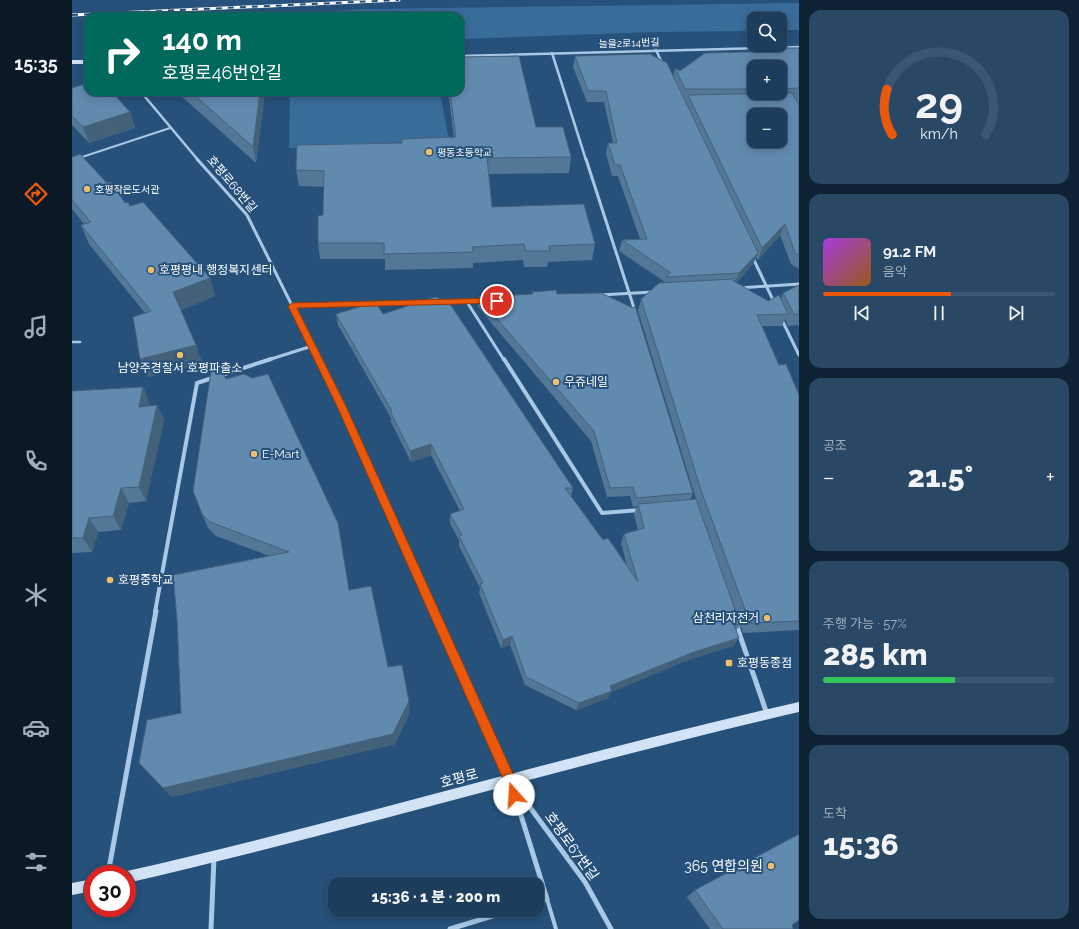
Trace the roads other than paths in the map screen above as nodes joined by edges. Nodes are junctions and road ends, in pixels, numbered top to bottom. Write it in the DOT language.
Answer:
graph roads {
  1 [pos="799,46"];
  2 [pos="656,50"];
  3 [pos="552,53"];
  4 [pos="464,56"];
  5 [pos="72,62"];
  6 [pos="84,62"];
  7 [pos="665,70"];
  8 [pos="144,96"];
  9 [pos="170,128"];
  10 [pos="72,160"];
  11 [pos="750,251"];
  12 [pos="799,284"];
  13 [pos="766,286"];
  14 [pos="736,288"];
  15 [pos="660,292"];
  16 [pos="630,293"];
  17 [pos="591,295"];
  18 [pos="490,301"];
  19 [pos="430,302"];
  20 [pos="437,302"];
  21 [pos="467,302"];
  22 [pos="292,306"];
  23 [pos="776,307"];
  24 [pos="779,314"];
  25 [pos="637,316"];
  26 [pos="72,342"];
  27 [pos="80,342"];
  28 [pos="312,346"];
  29 [pos="799,355"];
  30 [pos="648,509"];
  31 [pos="733,617"];
  32 [pos="799,707"];
  33 [pos="768,714"];
  34 [pos="510,780"];
  35 [pos="214,858"];
  36 [pos="110,865"];
  37 [pos="136,875"];
  38 [pos="84,887"];
  39 [pos="72,889"];
  40 [pos="546,899"];
  41 [pos="489,917"];
  42 [pos="211,929"];
  43 [pos="450,929"];
  44 [pos="556,929"];
  45 [pos="610,929"];
  1 -- 2 [label="street, 늘을2로14번길"];
  2 -- 3 [label="street, 늘을2로14번길"];
  2 -- 7 [label="street"];
  3 -- 4 [label="street, 늘을2로14번길"];
  3 -- 16 [label="street"];
  5 -- 6 [label="street"];
  8 -- 9 [label="street, 호평로68번길"];
  9 -- 10 [label="lane"];
  9 -- 22 [label="street, 호평로68번길"];
  11 -- 13 [label="street"];
  12 -- 13 [label="street"];
  13 -- 14 [label="street"];
  13 -- 23 [label="street"];
  15 -- 16 [label="street"];
  16 -- 17 [label="street"];
  16 -- 25 [label="street"];
  18 -- 21 [label="street"];
  19 -- 22 [label="street"];
  20 -- 21 [label="street"];
  21 -- 30 [label="street"];
  22 -- 28 [label="street, 호평로68번길"];
  24 -- 29 [label="street"];
  26 -- 27 [label="lane"];
  28 -- 34 [label="street, 호평로68번길"];
  28 -- 36 [label="street"];
  31 -- 33 [label="street"];
  32 -- 33 [label="street, 호평로"];
  33 -- 34 [label="street, 호평로"];
  34 -- 35 [label="street, 호평로"];
  34 -- 40 [label="street"];
  34 -- 45 [label="street, 호평로67번길"];
  35 -- 37 [label="street, 호평로"];
  35 -- 42 [label="street"];
  38 -- 39 [label="street"];
  40 -- 44 [label="lane"];
  41 -- 43 [label="street"];
}
